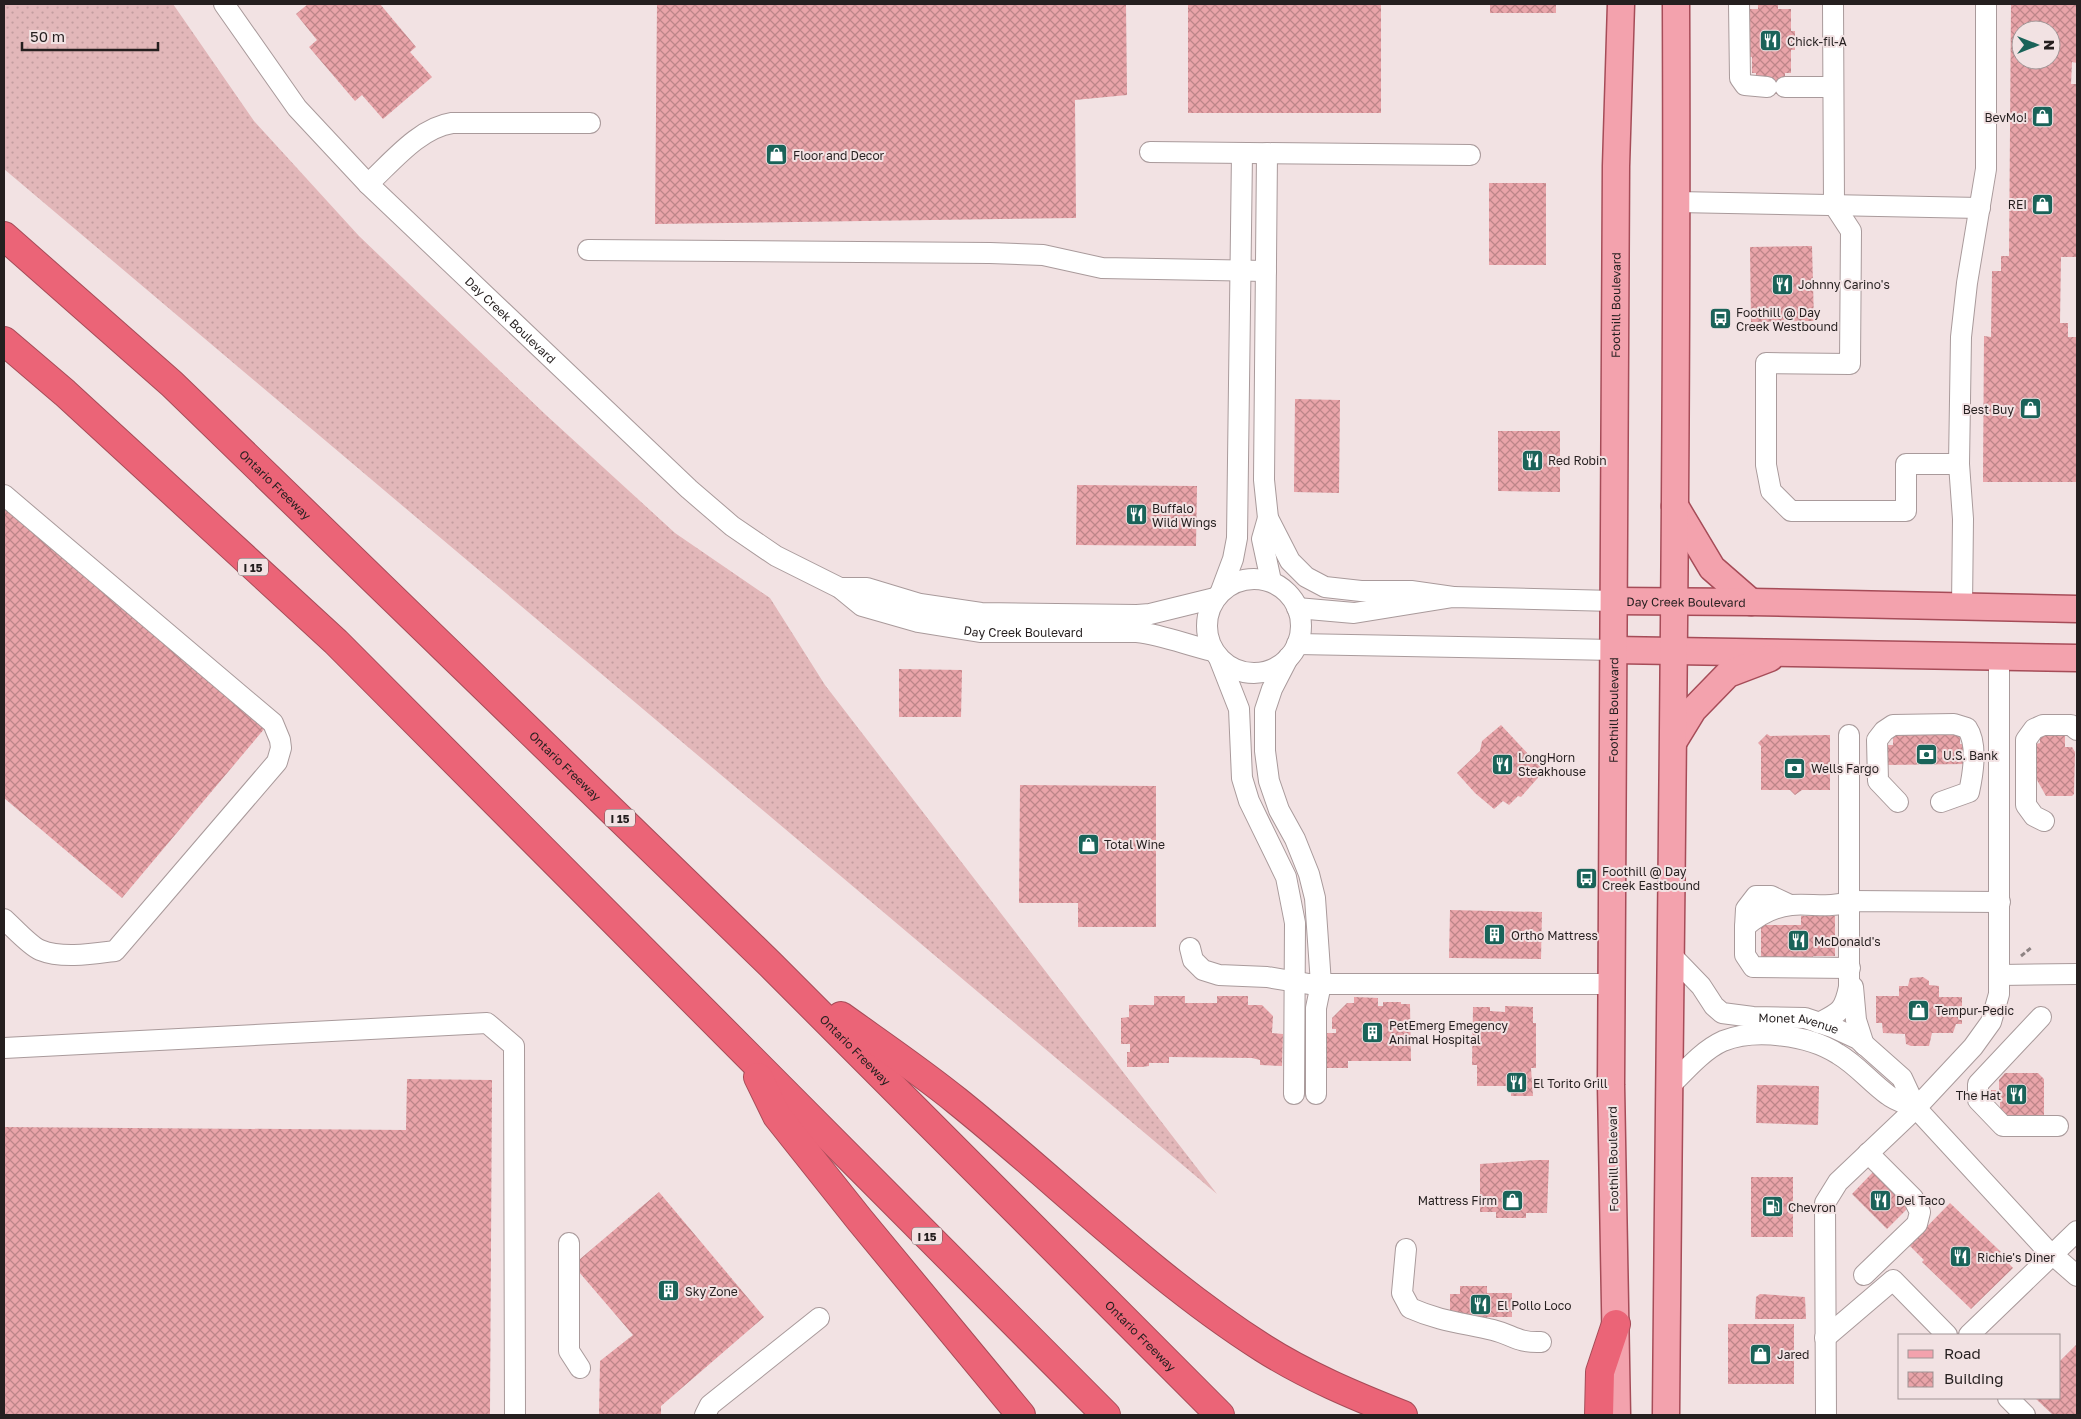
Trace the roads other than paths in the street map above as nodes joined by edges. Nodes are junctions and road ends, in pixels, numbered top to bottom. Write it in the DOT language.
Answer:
graph roads {
  1 [pos="224,4"];
  2 [pos="1621,4"];
  3 [pos="1676,4"];
  4 [pos="1739,4"];
  5 [pos="1833,4"];
  6 [pos="1986,4"];
  7 [pos="1833,87"];
  8 [pos="590,123"];
  9 [pos="1150,152"];
  10 [pos="1242,153"];
  11 [pos="1267,153"];
  12 [pos="1470,155"];
  13 [pos="368,184"];
  14 [pos="1677,202"];
  15 [pos="1834,205"];
  16 [pos="1980,208"];
  17 [pos="4,236"];
  18 [pos="588,250"];
  19 [pos="1241,271"];
  20 [pos="1266,271"];
  21 [pos="4,341"];
  22 [pos="1959,464"];
  23 [pos="4,495"];
  24 [pos="1675,506"];
  25 [pos="1268,518"];
  26 [pos="1271,581"];
  27 [pos="840,588"];
  28 [pos="1218,594"];
  29 [pos="1452,597"];
  30 [pos="1614,601"];
  31 [pos="1674,601"];
  32 [pos="1751,602"];
  33 [pos="1962,606"];
  34 [pos="1297,608"];
  35 [pos="2077,609"];
  36 [pos="1614,650"];
  37 [pos="1293,651"];
  38 [pos="1674,651"];
  39 [pos="1216,654"];
  40 [pos="1782,654"];
  41 [pos="1999,658"];
  42 [pos="2077,658"];
  43 [pos="2077,730"];
  44 [pos="1849,735"];
  45 [pos="1674,741"];
  46 [pos="1898,802"];
  47 [pos="1941,802"];
  48 [pos="2044,821"];
  49 [pos="1850,901"];
  50 [pos="2000,902"];
  51 [pos="4,919"];
  52 [pos="1190,948"];
  53 [pos="1672,956"];
  54 [pos="771,965"];
  55 [pos="1850,968"];
  56 [pos="2077,974"];
  57 [pos="2000,975"];
  58 [pos="1294,981"];
  59 [pos="1321,984"];
  60 [pos="1612,984"];
  61 [pos="2041,1017"];
  62 [pos="1819,1023"];
  63 [pos="1864,1045"];
  64 [pos="4,1048"];
  65 [pos="747,1056"];
  66 [pos="1671,1085"];
  67 [pos="1294,1094"];
  68 [pos="1316,1094"];
  69 [pos="1916,1108"];
  70 [pos="2058,1126"];
  71 [pos="1868,1153"];
  72 [pos="2077,1230"];
  73 [pos="570,1243"];
  74 [pos="1406,1249"];
  75 [pos="2053,1254"];
  76 [pos="1864,1275"];
  77 [pos="2077,1276"];
  78 [pos="819,1318"];
  79 [pos="1616,1324"];
  80 [pos="1946,1334"];
  81 [pos="1970,1334"];
  82 [pos="1825,1338"];
  83 [pos="1541,1342"];
  84 [pos="580,1368"];
  85 [pos="2009,1399"];
  86 [pos="515,1415"];
  87 [pos="704,1415"];
  88 [pos="1021,1415"];
  89 [pos="1106,1415"];
  90 [pos="1220,1415"];
  91 [pos="1403,1415"];
  92 [pos="1599,1415"];
  93 [pos="1617,1415"];
  94 [pos="1666,1415"];
  95 [pos="1826,1415"];
  96 [pos="2025,1415"];
  1 -- 13 [label="street, Day Creek Boulevard"];
  2 -- 30 [label="main road, Foothill Boulevard"];
  3 -- 14 [label="main road"];
  4 -- 7 [label="street"];
  5 -- 7 [label="street"];
  6 -- 16 [label="street"];
  7 -- 15 [label="street"];
  8 -- 13 [label="street"];
  9 -- 10 [label="street"];
  10 -- 11 [label="street"];
  10 -- 19 [label="street"];
  11 -- 12 [label="street"];
  11 -- 20 [label="street"];
  13 -- 27 [label="street, Day Creek Boulevard"];
  14 -- 15 [label="street"];
  14 -- 24 [label="main road"];
  15 -- 16 [label="street"];
  15 -- 22 [label="street"];
  16 -- 22 [label="street"];
  17 -- 54 [label="highway, Ontario Freeway / I 15"];
  18 -- 19 [label="street"];
  19 -- 20 [label="street"];
  19 -- 28 [label="street"];
  20 -- 25 [label="street"];
  21 -- 65 [label="highway, I 15"];
  22 -- 33 [label="street"];
  23 -- 51 [label="street"];
  24 -- 31 [label="main road"];
  24 -- 32 [label="main road"];
  25 -- 26 [label="street"];
  25 -- 29 [label="street"];
  26 -- 28 [label="street"];
  26 -- 34 [label="street"];
  27 -- 28 [label="street, Day Creek Boulevard"];
  27 -- 39 [label="street, Day Creek Boulevard"];
  28 -- 39 [label="street"];
  29 -- 30 [label="street, Day Creek Boulevard"];
  29 -- 34 [label="street, Day Creek Boulevard"];
  30 -- 31 [label="main road, Day Creek Boulevard"];
  30 -- 36 [label="main road, Foothill Boulevard"];
  31 -- 32 [label="main road, Day Creek Boulevard"];
  31 -- 38 [label="main road"];
  32 -- 33 [label="main road, Day Creek Boulevard"];
  33 -- 35 [label="main road, Day Creek Boulevard"];
  34 -- 37 [label="street"];
  36 -- 37 [label="street"];
  36 -- 38 [label="main road"];
  36 -- 60 [label="main road, Foothill Boulevard"];
  37 -- 39 [label="street"];
  37 -- 59 [label="street"];
  38 -- 40 [label="main road"];
  38 -- 45 [label="main road"];
  39 -- 58 [label="street"];
  40 -- 41 [label="main road"];
  40 -- 45 [label="main road"];
  41 -- 42 [label="main road"];
  41 -- 50 [label="street"];
  43 -- 48 [label="street"];
  44 -- 49 [label="street"];
  45 -- 53 [label="main road"];
  46 -- 47 [label="street"];
  49 -- 50 [label="street"];
  49 -- 55 [label="street"];
  49 -- 55 [label="street"];
  50 -- 57 [label="street"];
  52 -- 58 [label="street"];
  53 -- 62 [label="street, Monet Avenue"];
  53 -- 66 [label="main road"];
  54 -- 90 [label="highway, Ontario Freeway / I 15"];
  54 -- 91 [label="highway"];
  55 -- 62 [label="street"];
  55 -- 63 [label="street"];
  56 -- 57 [label="street"];
  57 -- 69 [label="street"];
  58 -- 59 [label="street"];
  58 -- 67 [label="street"];
  59 -- 60 [label="street"];
  59 -- 68 [label="street"];
  60 -- 79 [label="main road, Foothill Boulevard"];
  61 -- 70 [label="street"];
  62 -- 63 [label="street, Monet Avenue"];
  63 -- 69 [label="street, Monet Avenue"];
  64 -- 86 [label="street"];
  65 -- 88 [label="highway"];
  65 -- 89 [label="highway, I 15"];
  66 -- 69 [label="street, Monet Avenue"];
  66 -- 94 [label="main road"];
  69 -- 71 [label="street"];
  69 -- 75 [label="street, Monet Avenue"];
  71 -- 76 [label="street"];
  71 -- 82 [label="street"];
  72 -- 75 [label="street"];
  73 -- 84 [label="street"];
  74 -- 83 [label="street"];
  75 -- 77 [label="street, Monet Avenue"];
  75 -- 81 [label="street"];
  78 -- 87 [label="street"];
  79 -- 92 [label="highway"];
  79 -- 93 [label="main road, Foothill Boulevard"];
  80 -- 82 [label="street"];
  82 -- 95 [label="street"];
  85 -- 96 [label="street"];
}
